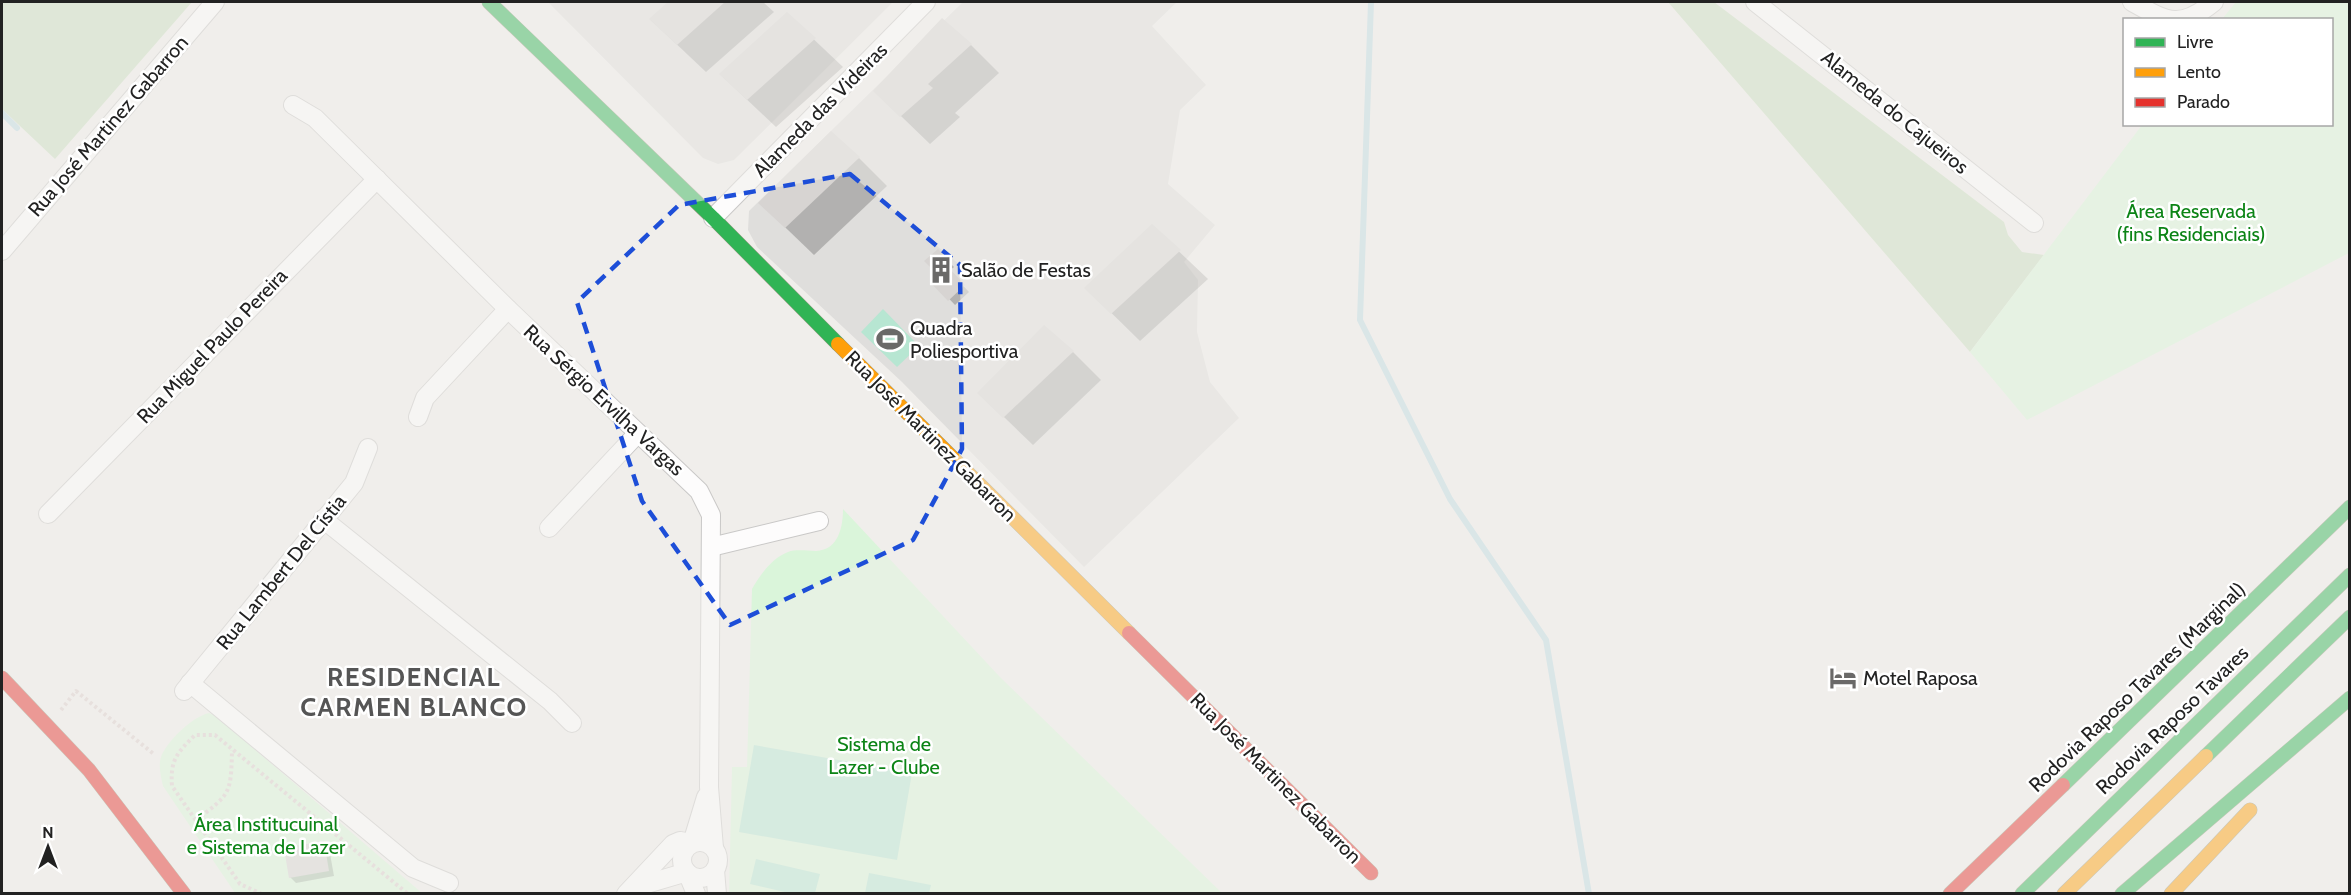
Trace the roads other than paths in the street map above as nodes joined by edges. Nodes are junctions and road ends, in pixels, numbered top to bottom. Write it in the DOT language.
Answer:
graph roads {
  1 [pos="215,2"];
  2 [pos="489,2"];
  3 [pos="926,2"];
  4 [pos="1755,2"];
  5 [pos="2132,2"];
  6 [pos="2214,2"];
  7 [pos="2161,18"];
  8 [pos="2194,18"];
  9 [pos="293,105"];
  10 [pos="377,179"];
  11 [pos="713,218"];
  12 [pos="2034,223"];
  13 [pos="2,251"];
  14 [pos="508,309"];
  15 [pos="418,417"];
  16 [pos="638,433"];
  17 [pos="368,448"];
  18 [pos="2349,507"];
  19 [pos="48,514"];
  20 [pos="323,519"];
  21 [pos="819,521"];
  22 [pos="549,528"];
  23 [pos="711,547"];
  24 [pos="2349,575"];
  25 [pos="2349,617"];
  26 [pos="2,679"];
  27 [pos="2349,698"];
  28 [pos="2349,704"];
  29 [pos="572,723"];
  30 [pos="2285,773"];
  31 [pos="709,787"];
  32 [pos="2260,799"];
  33 [pos="692,843"];
  34 [pos="714,848"];
  35 [pos="715,870"];
  36 [pos="687,872"];
  37 [pos="1371,873"];
  38 [pos="449,883"];
  39 [pos="629,891"];
  40 [pos="184,894"];
  41 [pos="696,894"];
  42 [pos="717,894"];
  43 [pos="1950,894"];
  44 [pos="2022,894"];
  45 [pos="2064,894"];
  46 [pos="2122,894"];
  47 [pos="2171,894"];
  1 -- 13 [label="street, Rua José Martinez Gabarron"];
  2 -- 11 [label="main road, Rua José Martinez Gabarron"];
  3 -- 11 [label="street, Alameda das Videiras"];
  4 -- 12 [label="street, Alameda do Cajueiros"];
  5 -- 7 [label="street"];
  6 -- 8 [label="street"];
  9 -- 10 [label="street, Rua Sérgio Ervilha Vargas"];
  10 -- 14 [label="street, Rua Sérgio Ervilha Vargas"];
  10 -- 19 [label="street, Rua Miguel Paulo Pereira"];
  11 -- 37 [label="main road, Rua José Martinez Gabarron"];
  14 -- 15 [label="street"];
  14 -- 16 [label="street, Rua Sérgio Ervilha Vargas"];
  16 -- 22 [label="street"];
  16 -- 23 [label="street, Rua Sérgio Ervilha Vargas"];
  17 -- 20 [label="street, Rua Lambert Del Cístia"];
  18 -- 43 [label="main road, Rodovia Raposo Tavares (Marginal)"];
  20 -- 29 [label="street"];
  20 -- 38 [label="street, Rua Lambert Del Cístia"];
  21 -- 23 [label="street"];
  23 -- 31 [label="street, Rua Sérgio Ervilha Vargas"];
  24 -- 44 [label="main road, Rodovia Raposo Tavares"];
  25 -- 45 [label="main road"];
  26 -- 40 [label="main road"];
  27 -- 46 [label="main road"];
  28 -- 30 [label="main road"];
  31 -- 33 [label="street, Rua Sérgio Ervilha Vargas"];
  31 -- 34 [label="street, Rua Sérgio Ervilha Vargas"];
  32 -- 47 [label="main road"];
  33 -- 34 [label="street"];
  33 -- 36 [label="street, Rua Sérgio Ervilha Vargas"];
  33 -- 39 [label="street"];
  34 -- 35 [label="street, Rua Sérgio Ervilha Vargas"];
  35 -- 36 [label="street"];
  35 -- 42 [label="street, Rua Sérgio Ervilha Vargas"];
  36 -- 39 [label="street"];
  36 -- 41 [label="street, Rua Sérgio Ervilha Vargas"];
}
